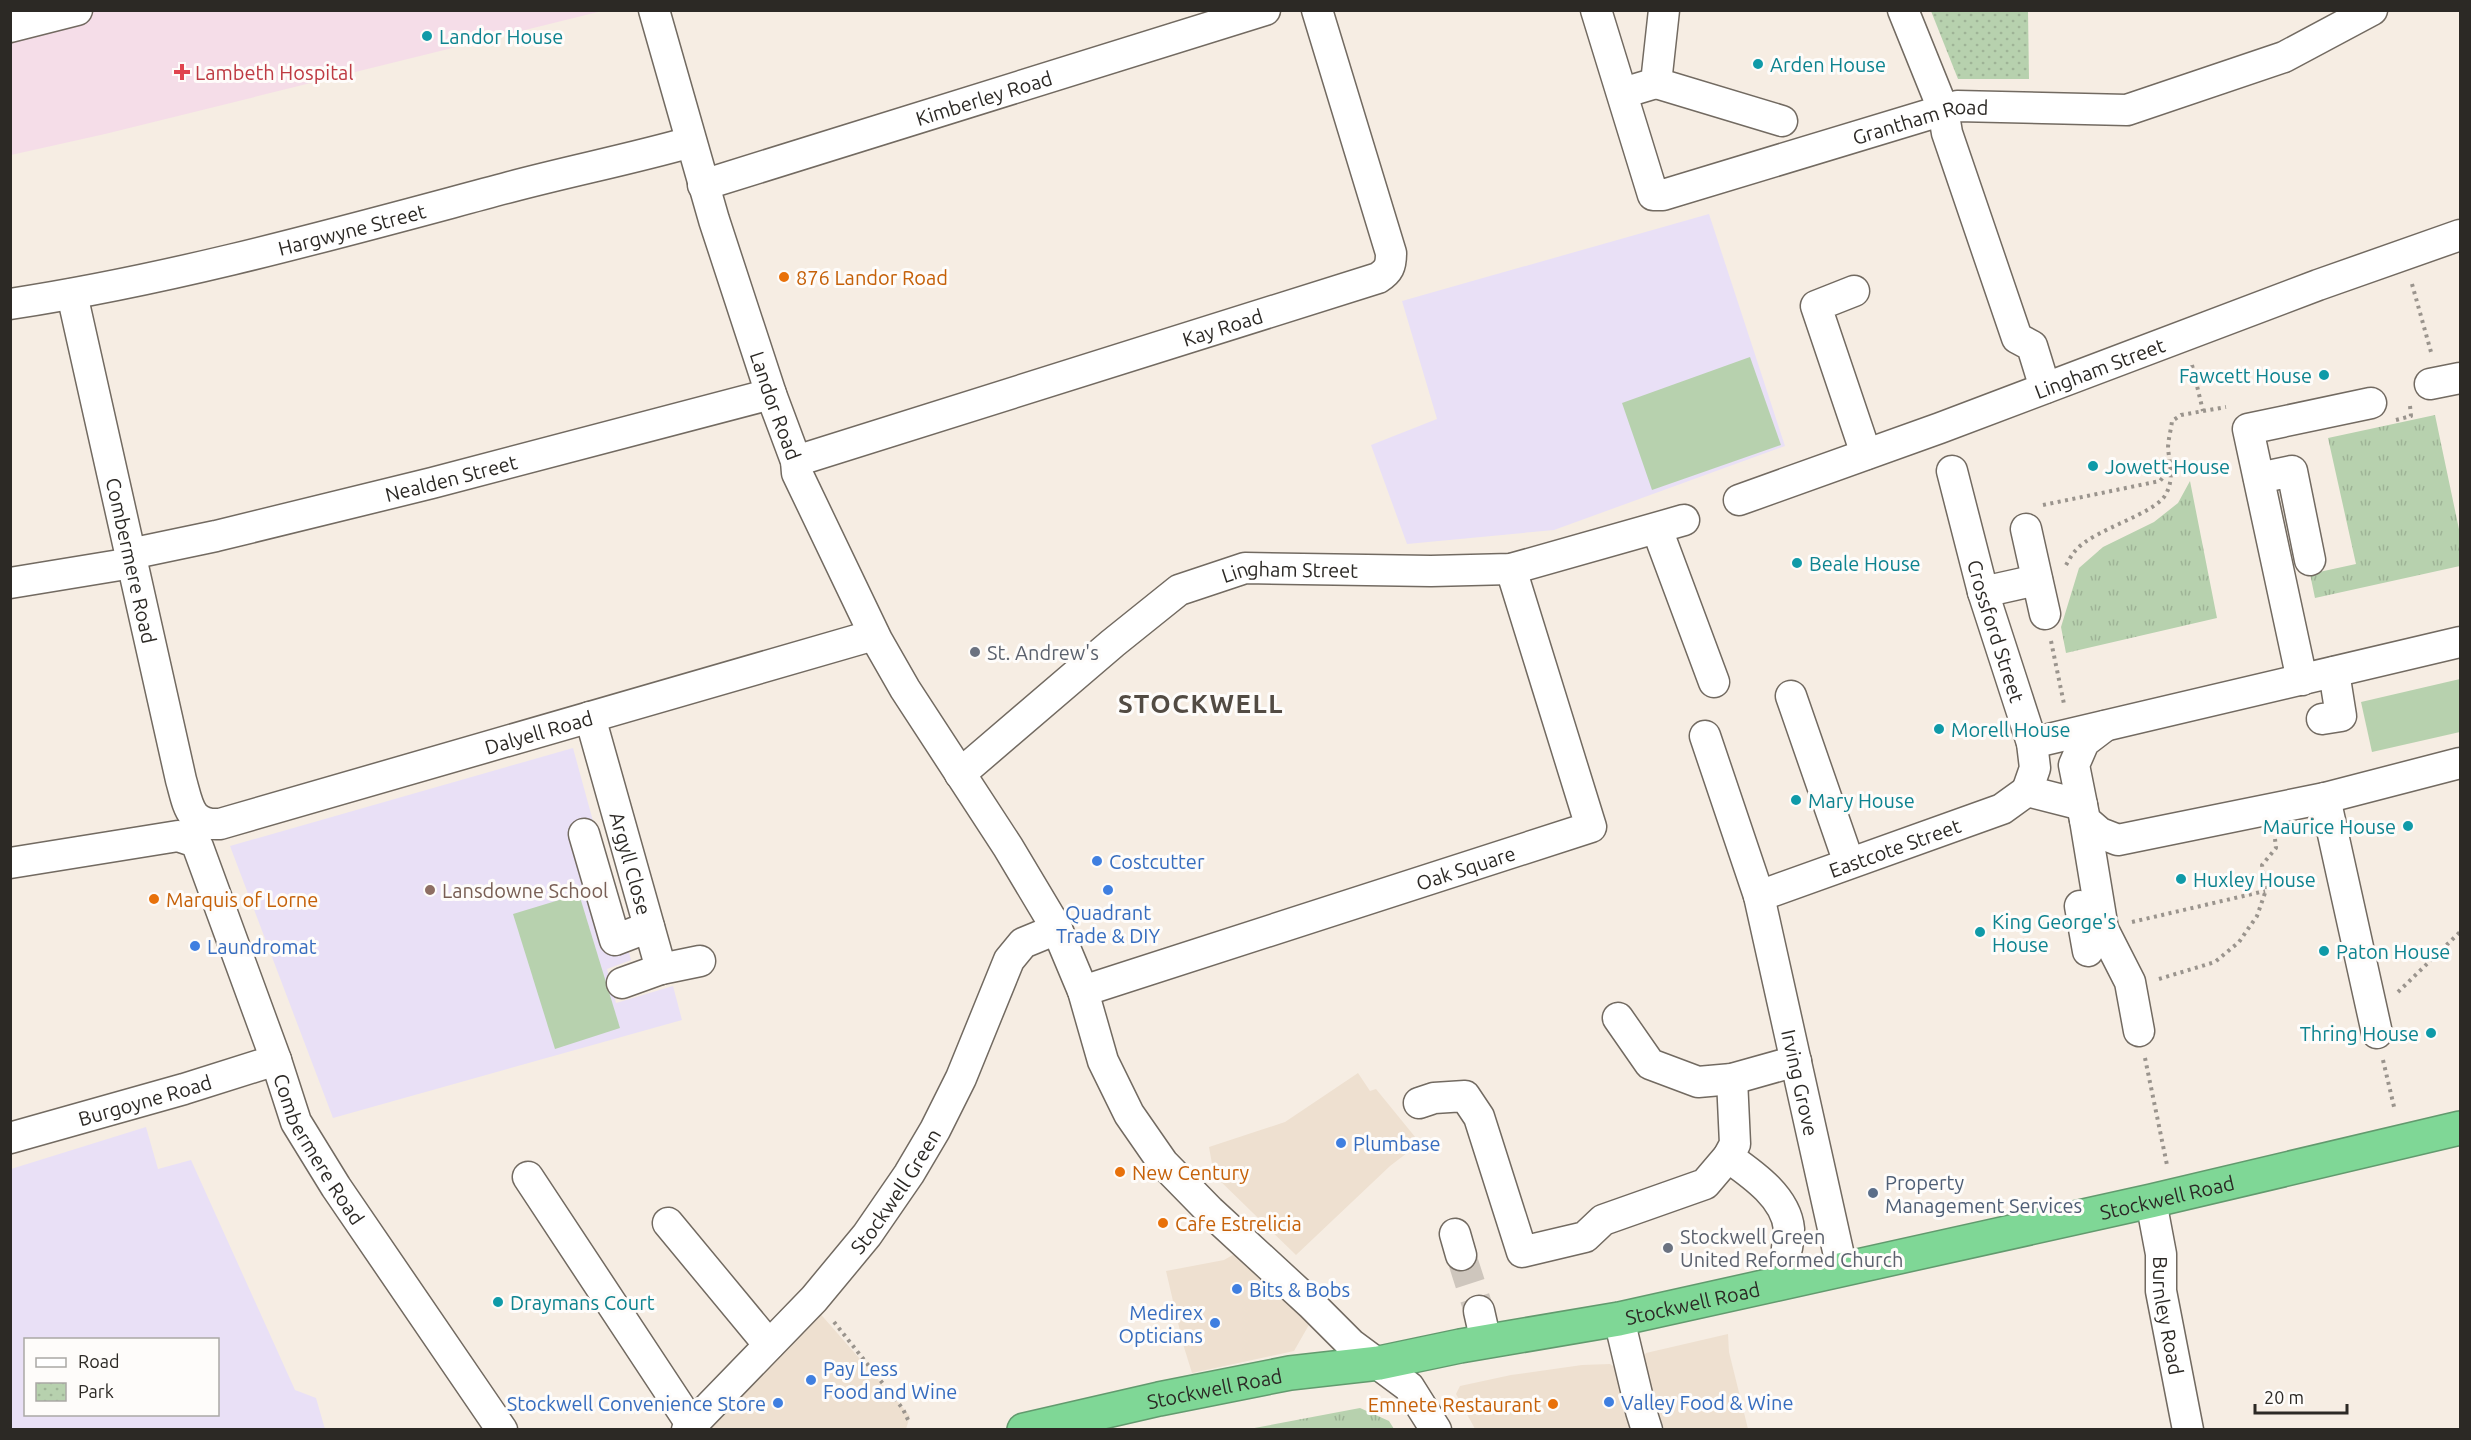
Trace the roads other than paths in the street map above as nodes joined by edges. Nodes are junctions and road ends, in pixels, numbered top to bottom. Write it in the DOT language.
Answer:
graph roads {
  1 [pos="77,10"];
  2 [pos="654,10"];
  3 [pos="1265,10"];
  4 [pos="1317,10"];
  5 [pos="1596,10"];
  6 [pos="1664,10"];
  7 [pos="1903,10"];
  8 [pos="2372,10"];
  9 [pos="23,20"];
  10 [pos="1656,83"];
  11 [pos="1622,94"];
  12 [pos="1943,109"];
  13 [pos="1782,121"];
  14 [pos="691,142"];
  15 [pos="703,184"];
  16 [pos="2460,235"];
  17 [pos="1854,291"];
  18 [pos="72,294"];
  19 [pos="10,304"];
  20 [pos="2045,388"];
  21 [pos="771,394"];
  22 [pos="2371,403"];
  23 [pos="1940,428"];
  24 [pos="1866,454"];
  25 [pos="796,461"];
  26 [pos="2259,478"];
  27 [pos="1739,500"];
  28 [pos="2029,518"];
  29 [pos="131,559"];
  30 [pos="2310,560"];
  31 [pos="1511,569"];
  32 [pos="2037,579"];
  33 [pos="10,583"];
  34 [pos="1983,592"];
  35 [pos="2045,614"];
  36 [pos="874,635"];
  37 [pos="2460,642"];
  38 [pos="2334,672"];
  39 [pos="2302,680"];
  40 [pos="1714,682"];
  41 [pos="1791,696"];
  42 [pos="590,717"];
  43 [pos="2322,719"];
  44 [pos="2105,726"];
  45 [pos="1705,736"];
  46 [pos="2032,743"];
  47 [pos="2460,763"];
  48 [pos="960,774"];
  49 [pos="2026,791"];
  50 [pos="2325,798"];
  51 [pos="2076,808"];
  52 [pos="198,831"];
  53 [pos="584,834"];
  54 [pos="10,863"];
  55 [pos="1849,863"];
  56 [pos="1759,896"];
  57 [pos="649,927"];
  58 [pos="1057,929"];
  59 [pos="700,961"];
  60 [pos="661,969"];
  61 [pos="622,982"];
  62 [pos="1083,991"];
  63 [pos="1618,1018"];
  64 [pos="2375,1024"];
  65 [pos="2139,1031"];
  66 [pos="276,1060"];
  67 [pos="1796,1061"];
  68 [pos="1732,1079"];
  69 [pos="1419,1103"];
  70 [pos="2459,1134"];
  71 [pos="10,1138"];
  72 [pos="1728,1157"];
  73 [pos="528,1177"];
  74 [pos="2151,1201"];
  75 [pos="668,1223"];
  76 [pos="1787,1248"];
  77 [pos="1842,1269"];
  78 [pos="1619,1319"];
  79 [pos="769,1345"];
  80 [pos="1379,1363"];
  81 [pos="689,1427"];
  82 [pos="502,1430"];
  83 [pos="1024,1430"];
  84 [pos="1436,1430"];
  85 [pos="1647,1430"];
  86 [pos="2188,1430"];
  1 -- 9 [label="street"];
  2 -- 14 [label="street, Landor Road"];
  3 -- 15 [label="street, Kimberley Road"];
  4 -- 25 [label="street, Kay Road"];
  5 -- 11 [label="street, Grantham Road"];
  6 -- 10 [label="street"];
  7 -- 12 [label="street"];
  8 -- 12 [label="street, Grantham Road"];
  10 -- 11 [label="street"];
  10 -- 13 [label="street"];
  11 -- 12 [label="street, Grantham Road"];
  12 -- 20 [label="street"];
  14 -- 15 [label="street, Landor Road"];
  14 -- 18 [label="street, Hargwyne Street"];
  15 -- 21 [label="street, Landor Road"];
  16 -- 20 [label="street, Lingham Street"];
  17 -- 24 [label="street"];
  18 -- 19 [label="street, Hargwyne Street"];
  18 -- 29 [label="street, Combermere Road"];
  20 -- 23 [label="street, Lingham Street"];
  21 -- 25 [label="street, Landor Road"];
  21 -- 29 [label="street, Nealden Street"];
  22 -- 26 [label="street"];
  23 -- 24 [label="street, Lingham Street"];
  23 -- 34 [label="street, Crossford Street"];
  24 -- 27 [label="street, Lingham Street"];
  25 -- 36 [label="street, Landor Road"];
  26 -- 30 [label="street"];
  26 -- 39 [label="street"];
  28 -- 32 [label="street"];
  29 -- 33 [label="street, Nealden Street"];
  29 -- 52 [label="street, Combermere Road"];
  31 -- 40 [label="street, Lingham Street"];
  31 -- 48 [label="street, Lingham Street"];
  31 -- 62 [label="street, Oak Square"];
  32 -- 34 [label="street"];
  32 -- 35 [label="street"];
  34 -- 46 [label="street, Crossford Street"];
  36 -- 42 [label="street, Dalyell Road"];
  36 -- 48 [label="street, Landor Road"];
  37 -- 38 [label="street"];
  38 -- 39 [label="street"];
  38 -- 43 [label="street"];
  39 -- 44 [label="street"];
  41 -- 55 [label="street"];
  42 -- 52 [label="street, Dalyell Road"];
  42 -- 57 [label="street, Argyll Close"];
  44 -- 46 [label="street"];
  44 -- 51 [label="street"];
  45 -- 56 [label="street, Irving Grove"];
  46 -- 49 [label="street, Crossford Street"];
  47 -- 50 [label="street"];
  48 -- 58 [label="street"];
  49 -- 51 [label="street"];
  49 -- 55 [label="street, Eastcote Street"];
  50 -- 51 [label="street"];
  50 -- 64 [label="street"];
  51 -- 65 [label="street"];
  52 -- 54 [label="street, Dalyell Road"];
  52 -- 66 [label="street, Combermere Road"];
  53 -- 57 [label="street"];
  55 -- 56 [label="street, Eastcote Street"];
  56 -- 67 [label="street, Irving Grove"];
  57 -- 60 [label="street, Argyll Close"];
  58 -- 62 [label="street"];
  58 -- 79 [label="street, Stockwell Green"];
  59 -- 60 [label="street"];
  60 -- 61 [label="street"];
  62 -- 80 [label="street"];
  63 -- 68 [label="street"];
  66 -- 71 [label="street, Burgoyne Road"];
  66 -- 82 [label="street, Combermere Road"];
  67 -- 68 [label="street"];
  67 -- 77 [label="street, Irving Grove"];
  68 -- 72 [label="street"];
  69 -- 72 [label="street"];
  70 -- 74 [label="highway, Stockwell Road"];
  72 -- 76 [label="street"];
  73 -- 81 [label="street"];
  74 -- 77 [label="highway, Stockwell Road"];
  74 -- 86 [label="street, Burnley Road"];
  75 -- 79 [label="street"];
  77 -- 78 [label="highway, Stockwell Road"];
  78 -- 80 [label="highway, Stockwell Road"];
  78 -- 85 [label="street"];
  79 -- 81 [label="street, Stockwell Green"];
  80 -- 83 [label="highway, Stockwell Road"];
  80 -- 84 [label="street"];
}
